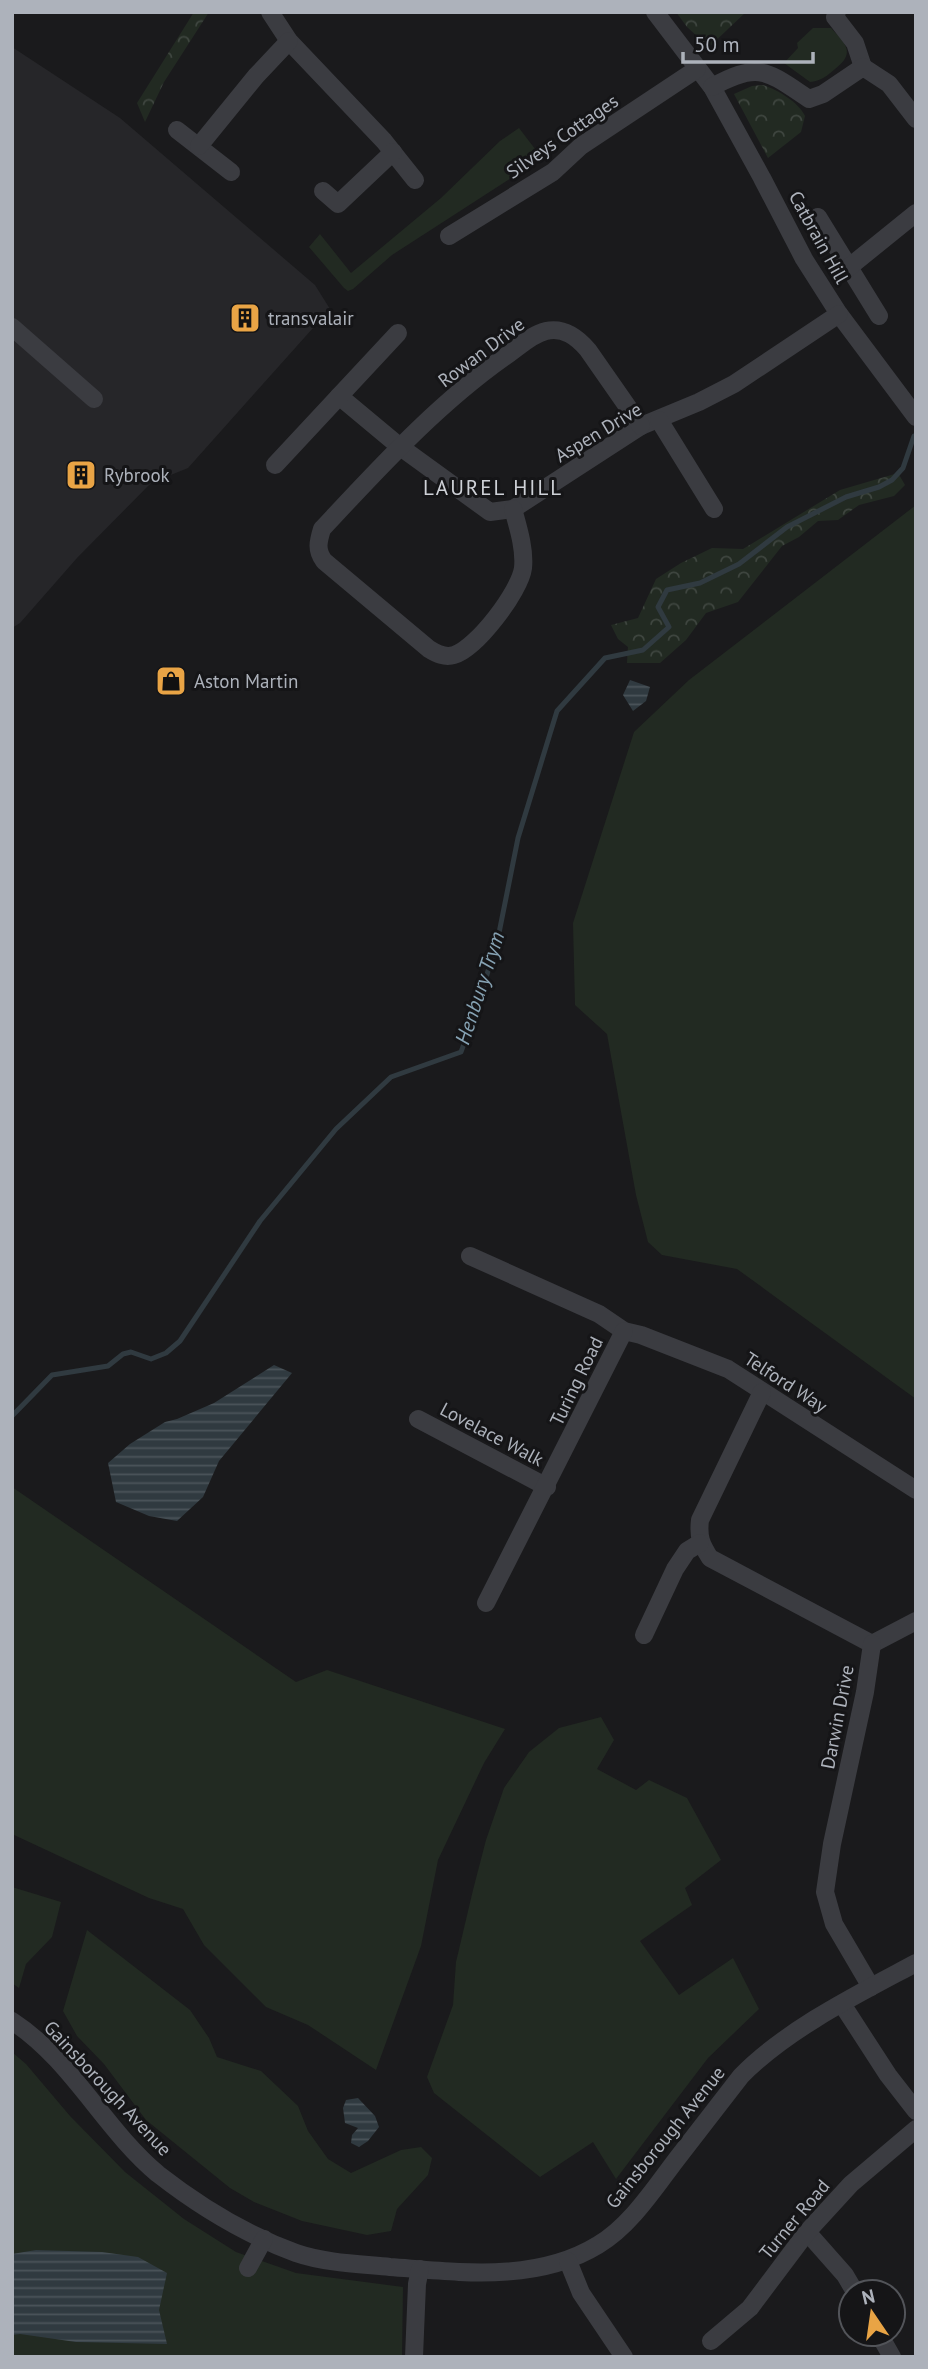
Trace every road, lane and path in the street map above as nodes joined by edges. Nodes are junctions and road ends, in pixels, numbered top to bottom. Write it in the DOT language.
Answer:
graph roads {
  1 [pos="270,12"];
  2 [pos="655,12"];
  3 [pos="837,12"];
  4 [pos="289,41"];
  5 [pos="863,67"];
  6 [pos="697,69"];
  7 [pos="712,87"];
  8 [pos="916,119"];
  9 [pos="177,130"];
  10 [pos="199,146"];
  11 [pos="393,152"];
  12 [pos="231,172"];
  13 [pos="415,180"];
  14 [pos="323,191"];
  15 [pos="916,214"];
  16 [pos="818,217"];
  17 [pos="449,236"];
  18 [pos="848,268"];
  19 [pos="839,314"];
  20 [pos="879,316"];
  21 [pos="12,327"];
  22 [pos="398,333"];
  23 [pos="339,396"];
  24 [pos="94,399"];
  25 [pos="916,417"];
  26 [pos="659,420"];
  27 [pos="641,426"];
  28 [pos="400,446"];
  29 [pos="275,465"];
  30 [pos="513,509"];
  31 [pos="715,509"];
  32 [pos="470,1256"];
  33 [pos="624,1331"];
  34 [pos="762,1392"];
  35 [pos="418,1419"];
  36 [pos="547,1487"];
  37 [pos="916,1490"];
  38 [pos="700,1543"];
  39 [pos="486,1603"];
  40 [pos="916,1621"];
  41 [pos="643,1635"];
  42 [pos="872,1644"];
  43 [pos="916,1963"];
  44 [pos="871,1987"];
  45 [pos="842,2004"];
  46 [pos="12,2021"];
  47 [pos="916,2111"];
  48 [pos="916,2129"];
  49 [pos="807,2232"];
  50 [pos="264,2239"];
  51 [pos="568,2261"];
  52 [pos="248,2268"];
  53 [pos="420,2269"];
  54 [pos="847,2278"];
  55 [pos="711,2341"];
  56 [pos="414,2357"];
  57 [pos="624,2357"];
  1 -- 4 [label="street"];
  2 -- 6 [label="street, Catbrain Hill"];
  3 -- 5 [label="street"];
  4 -- 10 [label="street"];
  4 -- 11 [label="street"];
  5 -- 7 [label="street"];
  5 -- 8 [label="street"];
  6 -- 7 [label="street, Catbrain Hill"];
  6 -- 17 [label="street, Silveys Cottages"];
  7 -- 19 [label="street, Catbrain Hill"];
  9 -- 10 [label="street"];
  10 -- 12 [label="street"];
  11 -- 13 [label="street"];
  11 -- 14 [label="street"];
  15 -- 18 [label="street"];
  16 -- 18 [label="street"];
  18 -- 20 [label="street"];
  19 -- 25 [label="street, Catbrain Hill"];
  19 -- 26 [label="street"];
  21 -- 24 [label="street"];
  22 -- 23 [label="street"];
  23 -- 28 [label="street"];
  23 -- 29 [label="street"];
  26 -- 27 [label="street, Aspen Drive"];
  26 -- 31 [label="street, Aspen Drive"];
  27 -- 28 [label="street, Rowan Drive"];
  27 -- 30 [label="street, Aspen Drive"];
  28 -- 30 [label="street"];
  28 -- 30 [label="street"];
  32 -- 33 [label="street, Turing Road"];
  33 -- 34 [label="street, Telford Way"];
  33 -- 36 [label="street, Turing Road"];
  34 -- 37 [label="street, Telford Way"];
  34 -- 38 [label="street"];
  35 -- 36 [label="street, Lovelace Walk"];
  36 -- 39 [label="street, Turing Road"];
  38 -- 41 [label="street"];
  38 -- 42 [label="street, Darwin Drive"];
  40 -- 42 [label="street"];
  42 -- 44 [label="street, Darwin Drive"];
  43 -- 44 [label="street, Gainsborough Avenue"];
  44 -- 45 [label="street, Gainsborough Avenue"];
  45 -- 47 [label="street"];
  45 -- 51 [label="street, Gainsborough Avenue"];
  46 -- 50 [label="street, Gainsborough Avenue"];
  48 -- 49 [label="street, Turner Road"];
  49 -- 54 [label="street"];
  49 -- 55 [label="street, Turner Road"];
  50 -- 52 [label="street"];
  50 -- 53 [label="street, Gainsborough Avenue"];
  51 -- 53 [label="street, Gainsborough Avenue"];
  51 -- 57 [label="street"];
  53 -- 56 [label="street"];
}
